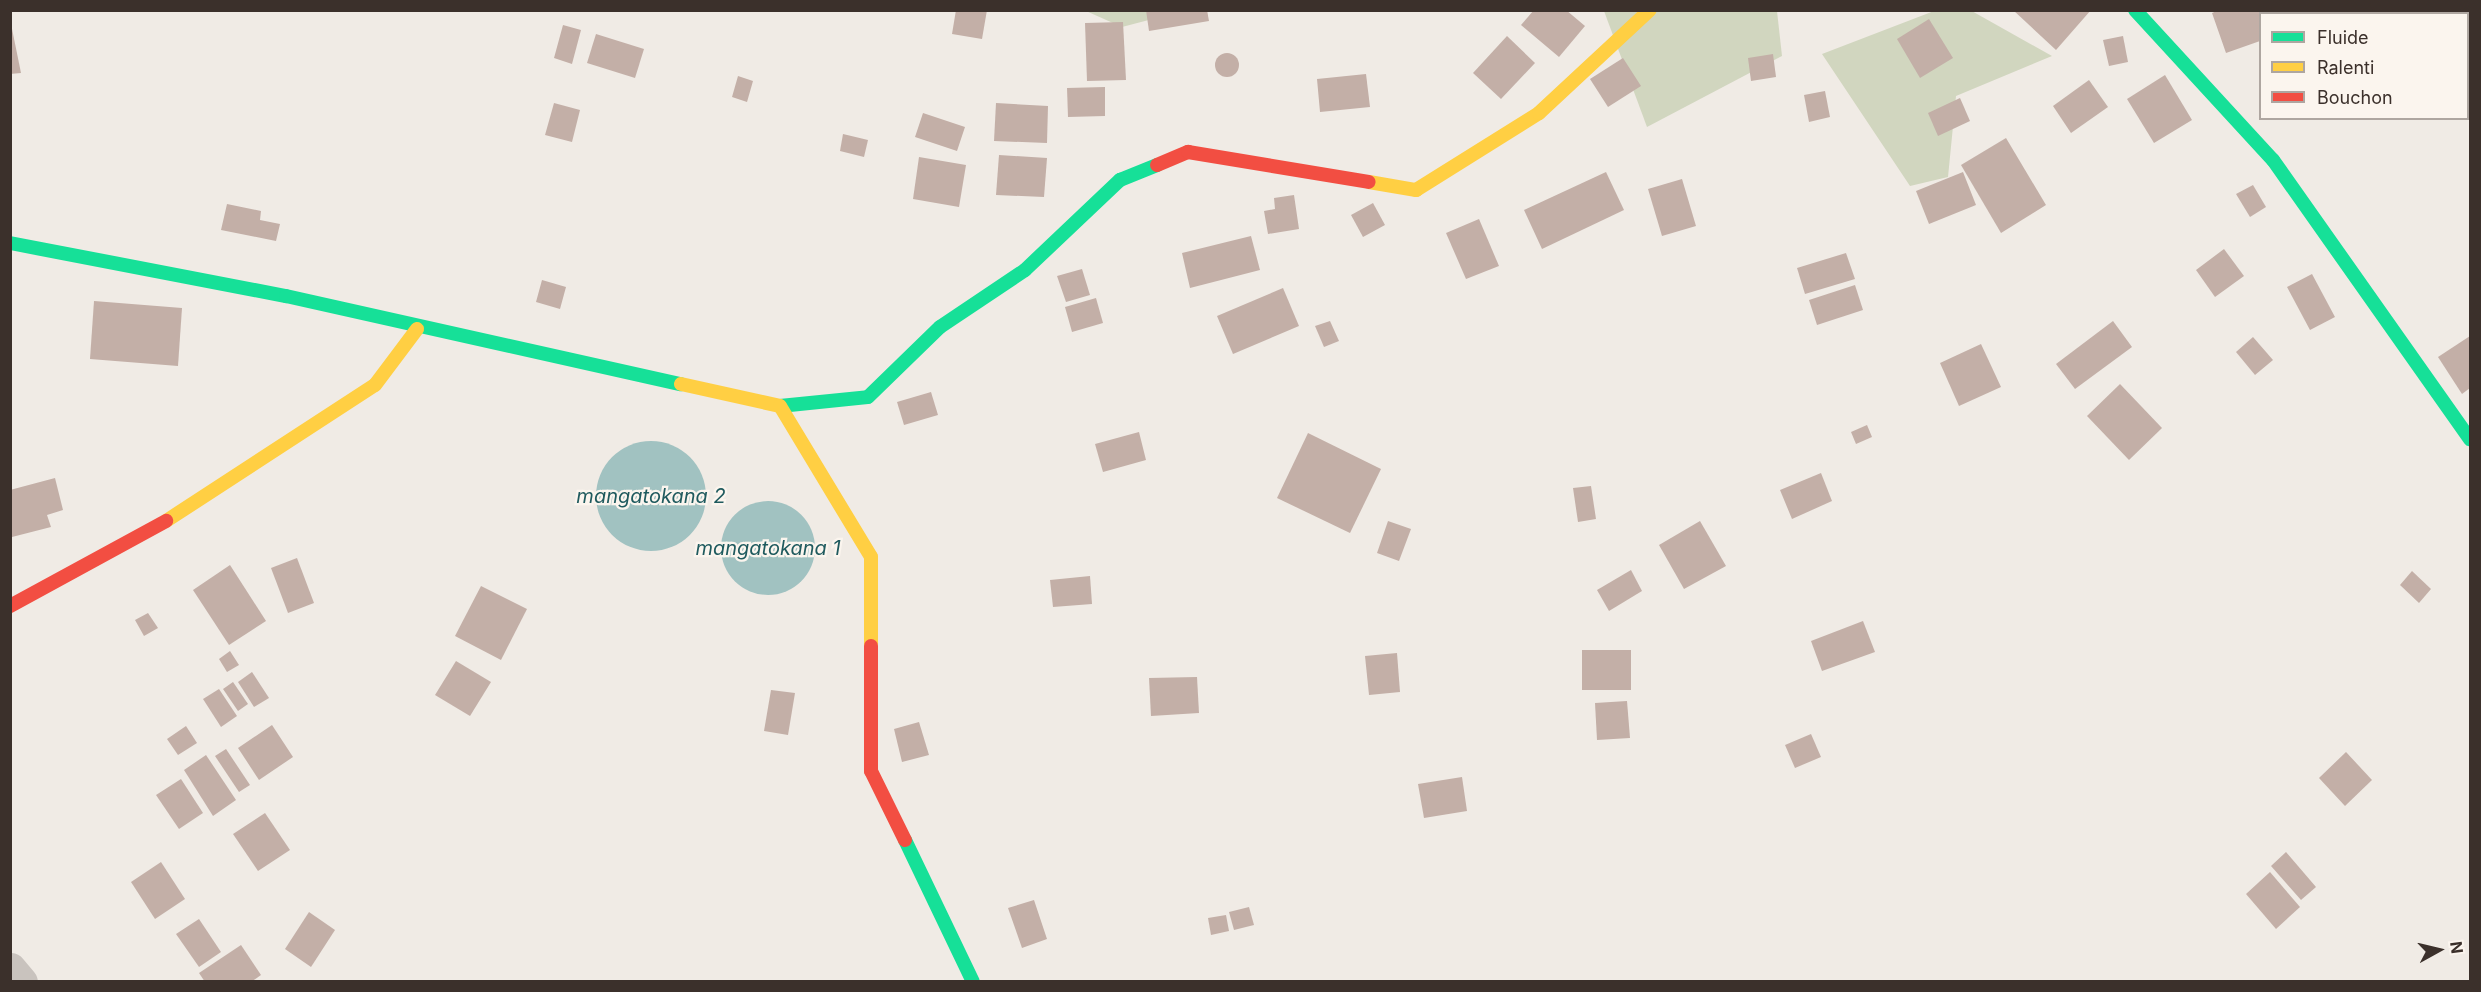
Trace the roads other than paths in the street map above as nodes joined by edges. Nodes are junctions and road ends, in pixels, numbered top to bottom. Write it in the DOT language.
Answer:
graph roads {
  1 [pos="1650,10"];
  2 [pos="2135,10"];
  3 [pos="10,243"];
  4 [pos="417,329"];
  5 [pos="780,406"];
  6 [pos="2470,440"];
  7 [pos="10,606"];
  8 [pos="10,969"];
  9 [pos="21,981"];
  10 [pos="973,981"];
  1 -- 5 [label="street"];
  2 -- 6 [label="street"];
  3 -- 4 [label="street"];
  4 -- 5 [label="street"];
  4 -- 7 [label="street"];
  5 -- 10 [label="street"];
  8 -- 9 [label="street"];
}
